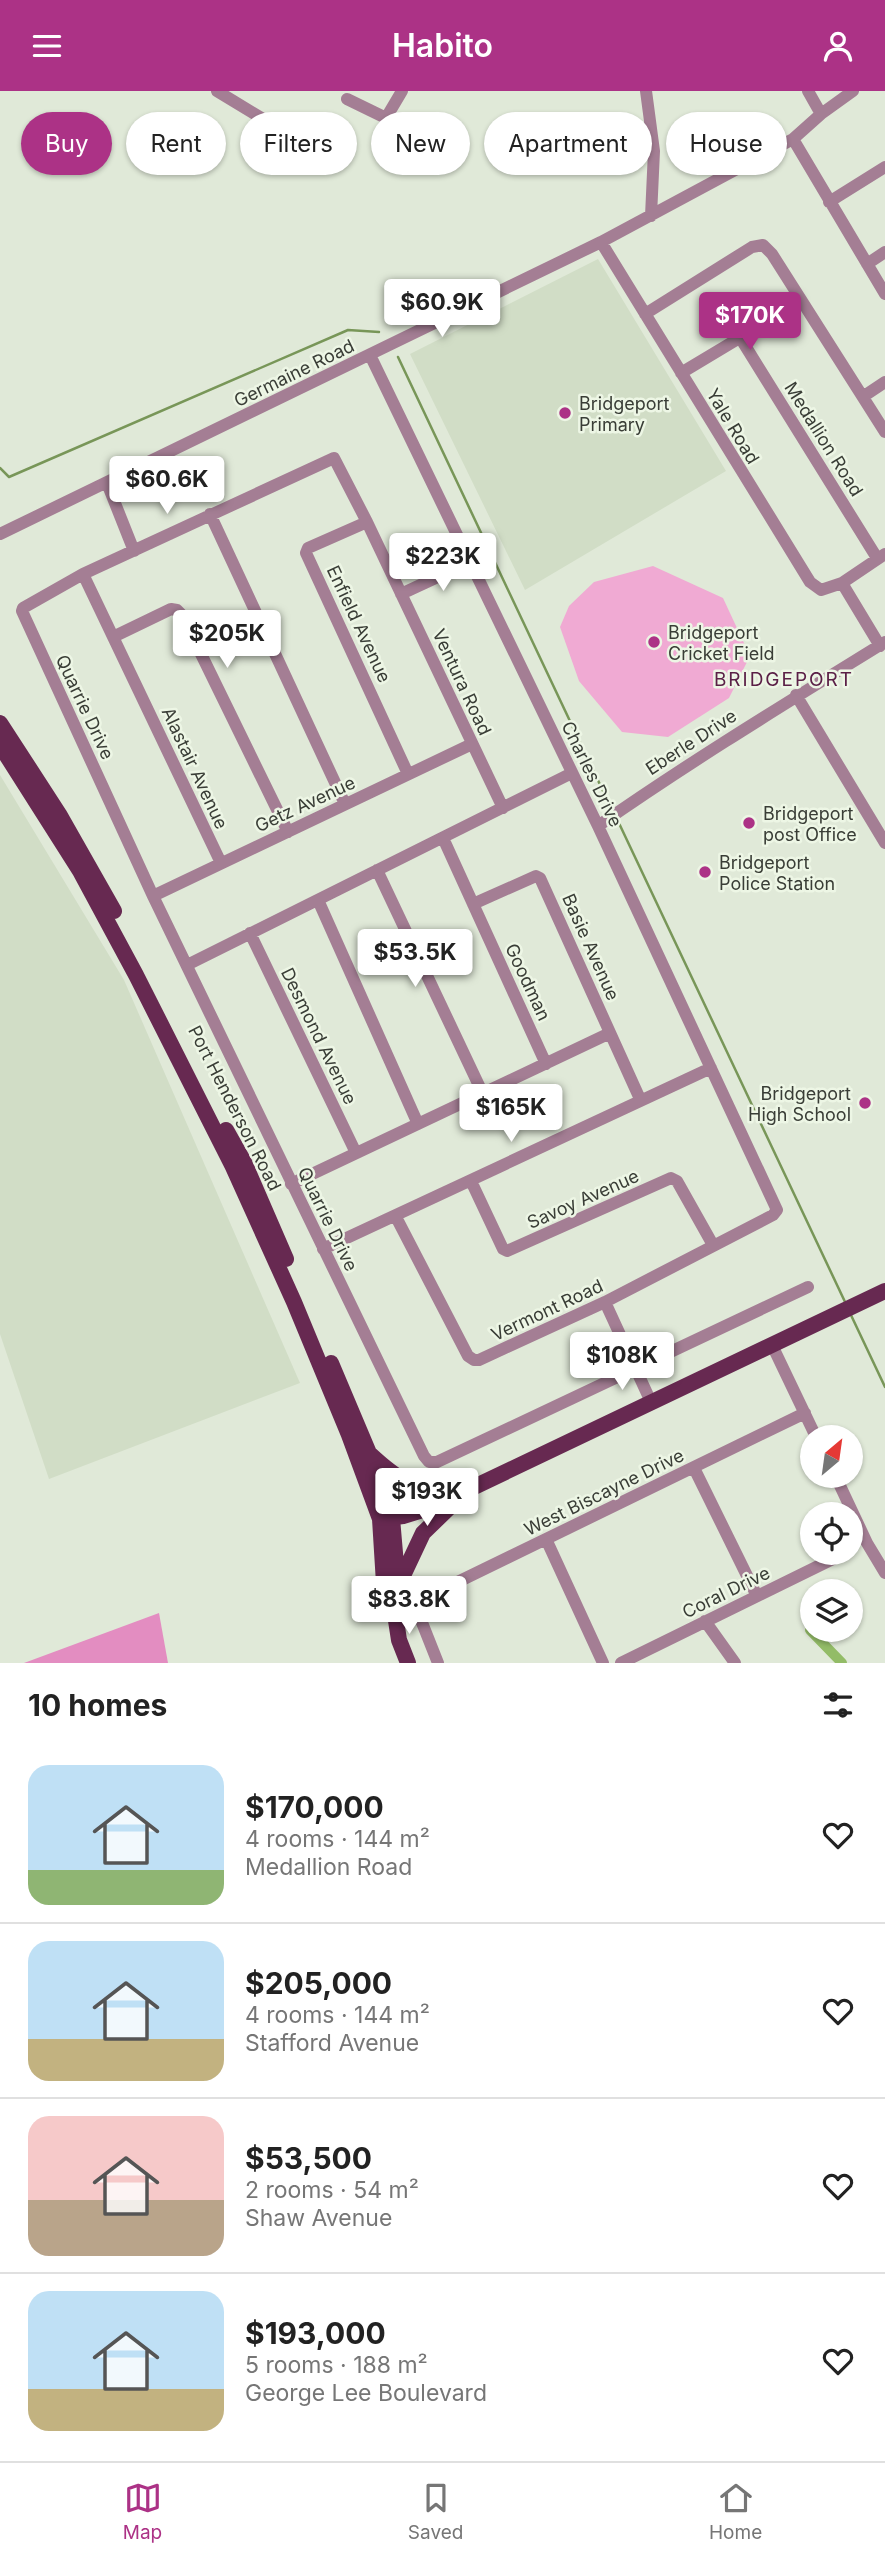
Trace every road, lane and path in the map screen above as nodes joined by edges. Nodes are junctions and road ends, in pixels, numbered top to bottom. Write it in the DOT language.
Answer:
graph roads {
  1 [pos="217,91"];
  2 [pos="402,91"];
  3 [pos="646,91"];
  4 [pos="808,91"];
  5 [pos="853,91"];
  6 [pos="232,95"];
  7 [pos="347,99"];
  8 [pos="254,112"];
  9 [pos="821,114"];
  10 [pos="793,139"];
  11 [pos="885,167"];
  12 [pos="829,202"];
  13 [pos="651,216"];
  14 [pos="601,242"];
  15 [pos="885,252"];
  16 [pos="867,264"];
  17 [pos="885,294"];
  18 [pos="801,301"];
  19 [pos="645,314"];
  20 [pos="741,339"];
  21 [pos="370,355"];
  22 [pos="681,373"];
  23 [pos="885,382"];
  24 [pos="864,395"];
  25 [pos="885,432"];
  26 [pos="107,483"];
  27 [pos="210,514"];
  28 [pos="367,522"];
  29 [pos="0,534"];
  30 [pos="134,551"];
  31 [pos="881,556"];
  32 [pos="470,562"];
  33 [pos="83,575"];
  34 [pos="842,583"];
  35 [pos="401,594"];
  36 [pos="113,637"];
  37 [pos="882,644"];
  38 [pos="796,695"];
  39 [pos="0,723"];
  40 [pos="472,744"];
  41 [pos="0,745"];
  42 [pos="572,773"];
  43 [pos="408,774"];
  44 [pos="345,804"];
  45 [pos="503,808"];
  46 [pos="598,825"];
  47 [pos="288,832"];
  48 [pos="443,838"];
  49 [pos="885,843"];
  50 [pos="221,863"];
  51 [pos="377,870"];
  52 [pos="153,896"];
  53 [pos="318,899"];
  54 [pos="473,904"];
  55 [pos="250,933"];
  56 [pos="187,965"];
  57 [pos="611,1033"];
  58 [pos="546,1064"];
  59 [pos="711,1068"];
  60 [pos="483,1094"];
  61 [pos="640,1099"];
  62 [pos="418,1124"];
  63 [pos="356,1153"];
  64 [pos="471,1181"];
  65 [pos="291,1184"];
  66 [pos="777,1210"];
  67 [pos="396,1217"];
  68 [pos="713,1245"];
  69 [pos="323,1249"];
  70 [pos="808,1287"];
  71 [pos="885,1291"];
  72 [pos="606,1302"];
  73 [pos="772,1345"];
  74 [pos="635,1367"];
  75 [pos="651,1402"];
  76 [pos="805,1413"];
  77 [pos="810,1425"];
  78 [pos="369,1453"];
  79 [pos="694,1468"];
  80 [pos="841,1488"];
  81 [pos="467,1490"];
  82 [pos="386,1519"];
  83 [pos="546,1539"];
  84 [pos="867,1543"];
  85 [pos="863,1545"];
  86 [pos="820,1565"];
  87 [pos="885,1573"];
  88 [pos="398,1587"];
  89 [pos="757,1596"];
  90 [pos="395,1614"];
  91 [pos="705,1621"];
  92 [pos="408,1663"];
  93 [pos="438,1663"];
  94 [pos="603,1663"];
  95 [pos="621,1663"];
  96 [pos="735,1663"];
  1 -- 6 [label="street"];
  2 -- 7 [label="street"];
  3 -- 13 [label="street"];
  4 -- 9 [label="street"];
  5 -- 9 [label="street, Germaine Road"];
  6 -- 8 [label="street"];
  9 -- 10 [label="street, Germaine Road"];
  10 -- 12 [label="street"];
  10 -- 13 [label="street, Germaine Road"];
  11 -- 12 [label="street"];
  12 -- 16 [label="street"];
  13 -- 14 [label="street, Germaine Road"];
  14 -- 19 [label="street, Yale Road"];
  14 -- 21 [label="street, Germaine Road"];
  15 -- 16 [label="street"];
  16 -- 17 [label="street"];
  18 -- 19 [label="street"];
  18 -- 20 [label="street"];
  18 -- 24 [label="street"];
  19 -- 22 [label="street, Yale Road"];
  20 -- 22 [label="street"];
  20 -- 31 [label="street, Medallion Road"];
  21 -- 26 [label="street, Germaine Road"];
  21 -- 32 [label="street, Charles Drive"];
  22 -- 34 [label="street, Yale Road"];
  23 -- 24 [label="street"];
  24 -- 25 [label="street"];
  26 -- 29 [label="street, Germaine Road"];
  26 -- 30 [label="street"];
  27 -- 28 [label="street, Ventura Road"];
  27 -- 30 [label="street"];
  27 -- 44 [label="street"];
  28 -- 35 [label="street, Ventura Road"];
  28 -- 43 [label="street, Enfield Avenue"];
  30 -- 33 [label="street"];
  31 -- 34 [label="street"];
  32 -- 35 [label="street"];
  32 -- 42 [label="street, Charles Drive"];
  33 -- 36 [label="street, Alastair Avenue"];
  33 -- 52 [label="street, Quarrie Drive"];
  34 -- 37 [label="street"];
  35 -- 40 [label="street, Ventura Road"];
  36 -- 47 [label="street"];
  36 -- 50 [label="street, Alastair Avenue"];
  37 -- 38 [label="street, Eberle Drive"];
  38 -- 46 [label="street, Eberle Drive"];
  38 -- 49 [label="street"];
  39 -- 78 [label="main road, Port Henderson Road"];
  40 -- 43 [label="street, Getz Avenue"];
  40 -- 45 [label="street, Ventura Road"];
  41 -- 82 [label="main road, Port Henderson Road"];
  42 -- 45 [label="street"];
  42 -- 46 [label="street, Charles Drive"];
  43 -- 44 [label="street, Getz Avenue"];
  44 -- 47 [label="street, Getz Avenue"];
  45 -- 48 [label="street"];
  46 -- 59 [label="street, Charles Drive"];
  47 -- 50 [label="street, Getz Avenue"];
  48 -- 51 [label="street"];
  48 -- 54 [label="street, Goodman"];
  50 -- 52 [label="street, Getz Avenue"];
  51 -- 53 [label="street"];
  51 -- 60 [label="street"];
  52 -- 56 [label="street, Quarrie Drive"];
  53 -- 55 [label="street"];
  53 -- 62 [label="street"];
  54 -- 57 [label="street, Basie Avenue"];
  54 -- 58 [label="street, Goodman"];
  55 -- 56 [label="street"];
  55 -- 63 [label="street, Desmond Avenue"];
  56 -- 65 [label="street, Quarrie Drive"];
  57 -- 58 [label="street"];
  57 -- 61 [label="street, Basie Avenue"];
  58 -- 60 [label="street"];
  59 -- 61 [label="street"];
  59 -- 66 [label="street, Charles Drive"];
  60 -- 62 [label="street"];
  61 -- 64 [label="street"];
  62 -- 63 [label="street"];
  63 -- 65 [label="street"];
  64 -- 67 [label="street"];
  64 -- 68 [label="street, Savoy Avenue"];
  65 -- 69 [label="street, Quarrie Drive"];
  66 -- 68 [label="street, Vermont Road"];
  67 -- 69 [label="street"];
  67 -- 72 [label="street, Vermont Road"];
  68 -- 72 [label="street, Vermont Road"];
  69 -- 74 [label="street, Quarrie Drive"];
  70 -- 74 [label="street, Quarrie Drive"];
  71 -- 73 [label="main road"];
  72 -- 74 [label="street"];
  73 -- 75 [label="main road"];
  73 -- 76 [label="street"];
  74 -- 75 [label="street"];
  75 -- 81 [label="main road"];
  76 -- 77 [label="street"];
  76 -- 79 [label="street, West Biscayne Drive"];
  78 -- 81 [label="main road"];
  78 -- 82 [label="main road, Port Henderson Road"];
  79 -- 83 [label="street, West Biscayne Drive"];
  79 -- 89 [label="street"];
  80 -- 84 [label="street"];
  81 -- 82 [label="main road"];
  81 -- 88 [label="main road"];
  82 -- 88 [label="main road, Port Henderson Road"];
  82 -- 90 [label="main road, Port Henderson Road"];
  83 -- 93 [label="street, West Biscayne Drive"];
  83 -- 94 [label="street"];
  84 -- 85 [label="street, Coral Drive"];
  84 -- 87 [label="street"];
  86 -- 89 [label="street, Coral Drive"];
  88 -- 90 [label="main road, Port Henderson Road"];
  89 -- 91 [label="street, Coral Drive"];
  90 -- 92 [label="main road, Port Henderson Road"];
  91 -- 95 [label="street, Coral Drive"];
  91 -- 96 [label="street"];
}
